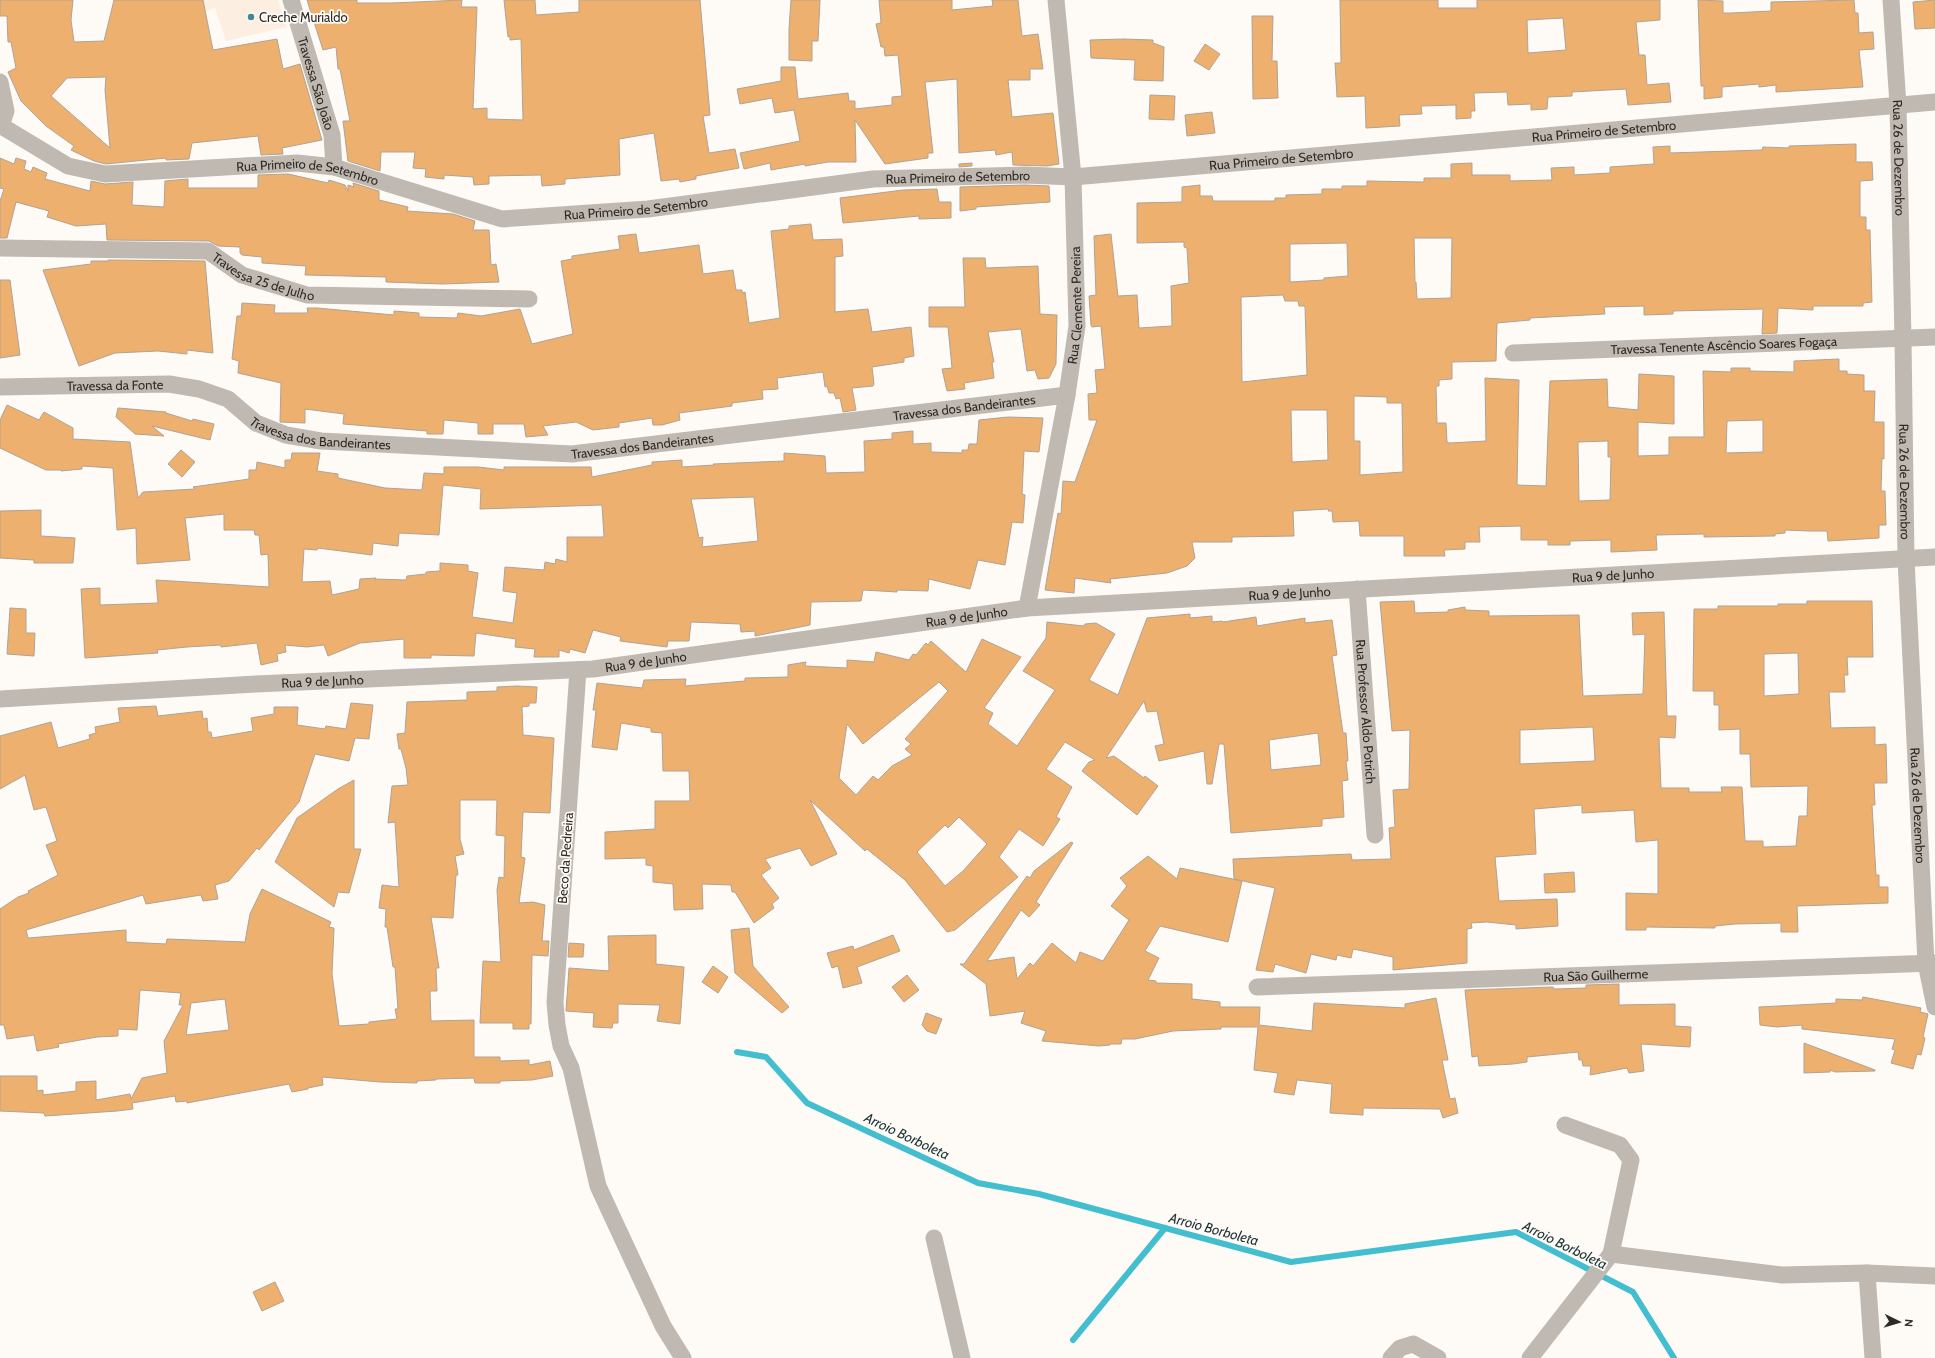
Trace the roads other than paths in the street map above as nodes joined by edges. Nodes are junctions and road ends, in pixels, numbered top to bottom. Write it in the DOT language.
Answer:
graph roads {
  1 [pos="291,0"];
  2 [pos="1056,0"];
  3 [pos="1891,0"];
  4 [pos="0,82"];
  5 [pos="1935,102"];
  6 [pos="1898,105"];
  7 [pos="0,125"];
  8 [pos="334,167"];
  9 [pos="1073,177"];
  10 [pos="0,248"];
  11 [pos="529,299"];
  12 [pos="1935,337"];
  13 [pos="1904,340"];
  14 [pos="1513,353"];
  15 [pos="0,387"];
  16 [pos="1067,395"];
  17 [pos="228,399"];
  18 [pos="1935,557"];
  19 [pos="1906,559"];
  20 [pos="1357,589"];
  21 [pos="1027,608"];
  22 [pos="578,670"];
  23 [pos="0,699"];
  24 [pos="1375,835"];
  25 [pos="1930,963"];
  26 [pos="1257,987"];
  27 [pos="1935,1007"];
  28 [pos="1564,1125"];
  29 [pos="934,1238"];
  30 [pos="1611,1254"];
  31 [pos="1867,1273"];
  32 [pos="1935,1276"];
  33 [pos="683,1358"];
  34 [pos="962,1358"];
  35 [pos="1391,1358"];
  36 [pos="1438,1358"];
  37 [pos="1530,1358"];
  38 [pos="1873,1358"];
  1 -- 8 [label="street, Travessa São João"];
  2 -- 9 [label="street, Rua Clemente Pereira"];
  3 -- 6 [label="street, Rua 26 de Dezembro"];
  4 -- 7 [label="street"];
  5 -- 6 [label="street, Rua Primeiro de Setembro"];
  6 -- 9 [label="street, Rua Primeiro de Setembro"];
  6 -- 13 [label="street, Rua 26 de Dezembro"];
  7 -- 8 [label="street, Rua Primeiro de Setembro"];
  8 -- 9 [label="street, Rua Primeiro de Setembro"];
  9 -- 16 [label="street, Rua Clemente Pereira"];
  10 -- 11 [label="street, Travessa 25 de Julho"];
  12 -- 13 [label="street, Travessa Tenente Ascêncio Soares Fogaça"];
  13 -- 14 [label="street, Travessa Tenente Ascêncio Soares Fogaça"];
  13 -- 19 [label="street, Rua 26 de Dezembro"];
  15 -- 17 [label="street, Travessa da Fonte"];
  16 -- 17 [label="street, Travessa dos Bandeirantes"];
  16 -- 21 [label="street, Rua Clemente Pereira"];
  18 -- 19 [label="street, Rua 9 de Junho"];
  19 -- 20 [label="street, Rua 9 de Junho"];
  19 -- 25 [label="street, Rua 26 de Dezembro"];
  20 -- 21 [label="street, Rua 9 de Junho"];
  20 -- 24 [label="street, Rua Professor Aldo Potrich"];
  21 -- 22 [label="street, Rua 9 de Junho"];
  22 -- 23 [label="street, Rua 9 de Junho"];
  22 -- 33 [label="street, Beco da Pedreira"];
  25 -- 26 [label="street, Rua São Guilherme"];
  25 -- 27 [label="street, Rua 26 de Dezembro"];
  28 -- 30 [label="street"];
  29 -- 34 [label="street"];
  30 -- 31 [label="street"];
  30 -- 37 [label="street"];
  31 -- 32 [label="street"];
  31 -- 38 [label="street"];
  35 -- 36 [label="street"];
}
